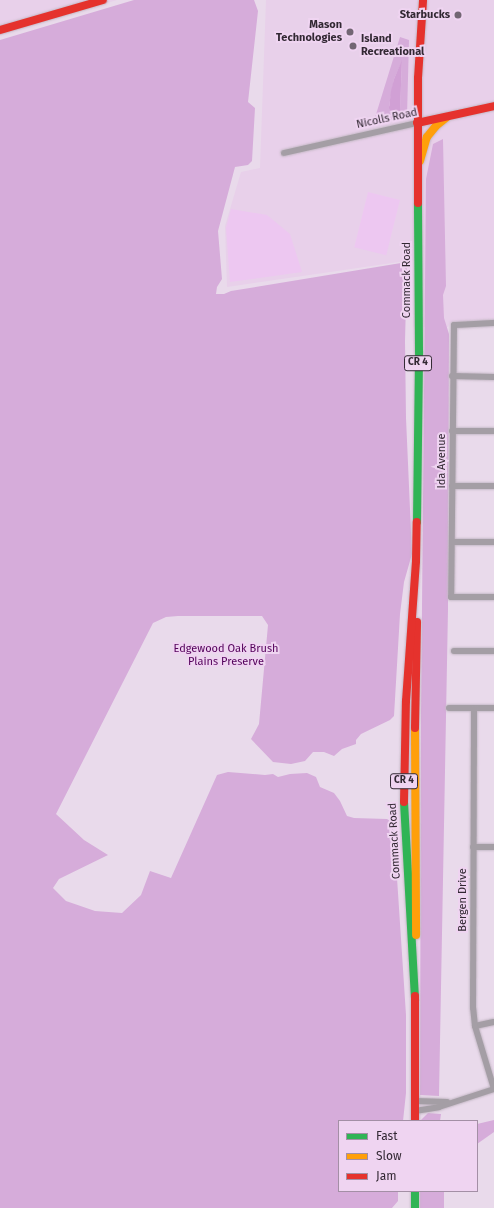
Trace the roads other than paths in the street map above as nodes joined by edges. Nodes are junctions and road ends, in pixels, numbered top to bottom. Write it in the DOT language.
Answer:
graph roads {
  1 [pos="103,0"];
  2 [pos="423,0"];
  3 [pos="0,30"];
  4 [pos="494,106"];
  5 [pos="447,117"];
  6 [pos="417,123"];
  7 [pos="284,153"];
  8 [pos="418,166"];
  9 [pos="494,323"];
  10 [pos="452,376"];
  11 [pos="494,377"];
  12 [pos="452,431"];
  13 [pos="494,431"];
  14 [pos="452,486"];
  15 [pos="494,486"];
  16 [pos="452,542"];
  17 [pos="494,542"];
  18 [pos="494,597"];
  19 [pos="454,651"];
  20 [pos="494,651"];
  21 [pos="449,708"];
  22 [pos="474,708"];
  23 [pos="494,708"];
  24 [pos="473,847"];
  25 [pos="494,847"];
  26 [pos="494,1022"];
  27 [pos="475,1026"];
  28 [pos="494,1089"];
  29 [pos="415,1101"];
  30 [pos="450,1102"];
  31 [pos="415,1111"];
  32 [pos="415,1120"];
  33 [pos="415,1192"];
  34 [pos="415,1208"];
  1 -- 3 [label="main road"];
  2 -- 6 [label="main road, Commack Road / CR 4"];
  4 -- 5 [label="main road, Nicolls Road"];
  5 -- 6 [label="main road, Nicolls Road"];
  5 -- 8 [label="main road"];
  6 -- 7 [label="street, Nicolls Road"];
  6 -- 8 [label="main road, Commack Road / CR 4"];
  8 -- 29 [label="main road, Commack Road / CR 4"];
  9 -- 10 [label="street, Ida Avenue"];
  10 -- 11 [label="street"];
  10 -- 12 [label="street, Ida Avenue"];
  12 -- 13 [label="street"];
  12 -- 14 [label="street, Ida Avenue"];
  14 -- 15 [label="street"];
  14 -- 16 [label="street, Ida Avenue"];
  16 -- 17 [label="street"];
  16 -- 18 [label="street, Ida Avenue"];
  19 -- 20 [label="street"];
  21 -- 22 [label="street"];
  22 -- 23 [label="street"];
  22 -- 24 [label="street, Bergen Drive"];
  24 -- 25 [label="street"];
  24 -- 27 [label="street, Bergen Drive"];
  26 -- 27 [label="street"];
  27 -- 28 [label="street, Bergen Drive"];
  28 -- 30 [label="street"];
  29 -- 30 [label="street"];
  29 -- 31 [label="main road, Commack Road / CR 4"];
  30 -- 31 [label="street"];
  31 -- 32 [label="main road, Commack Road / CR 4"];
  33 -- 34 [label="main road"];
}
